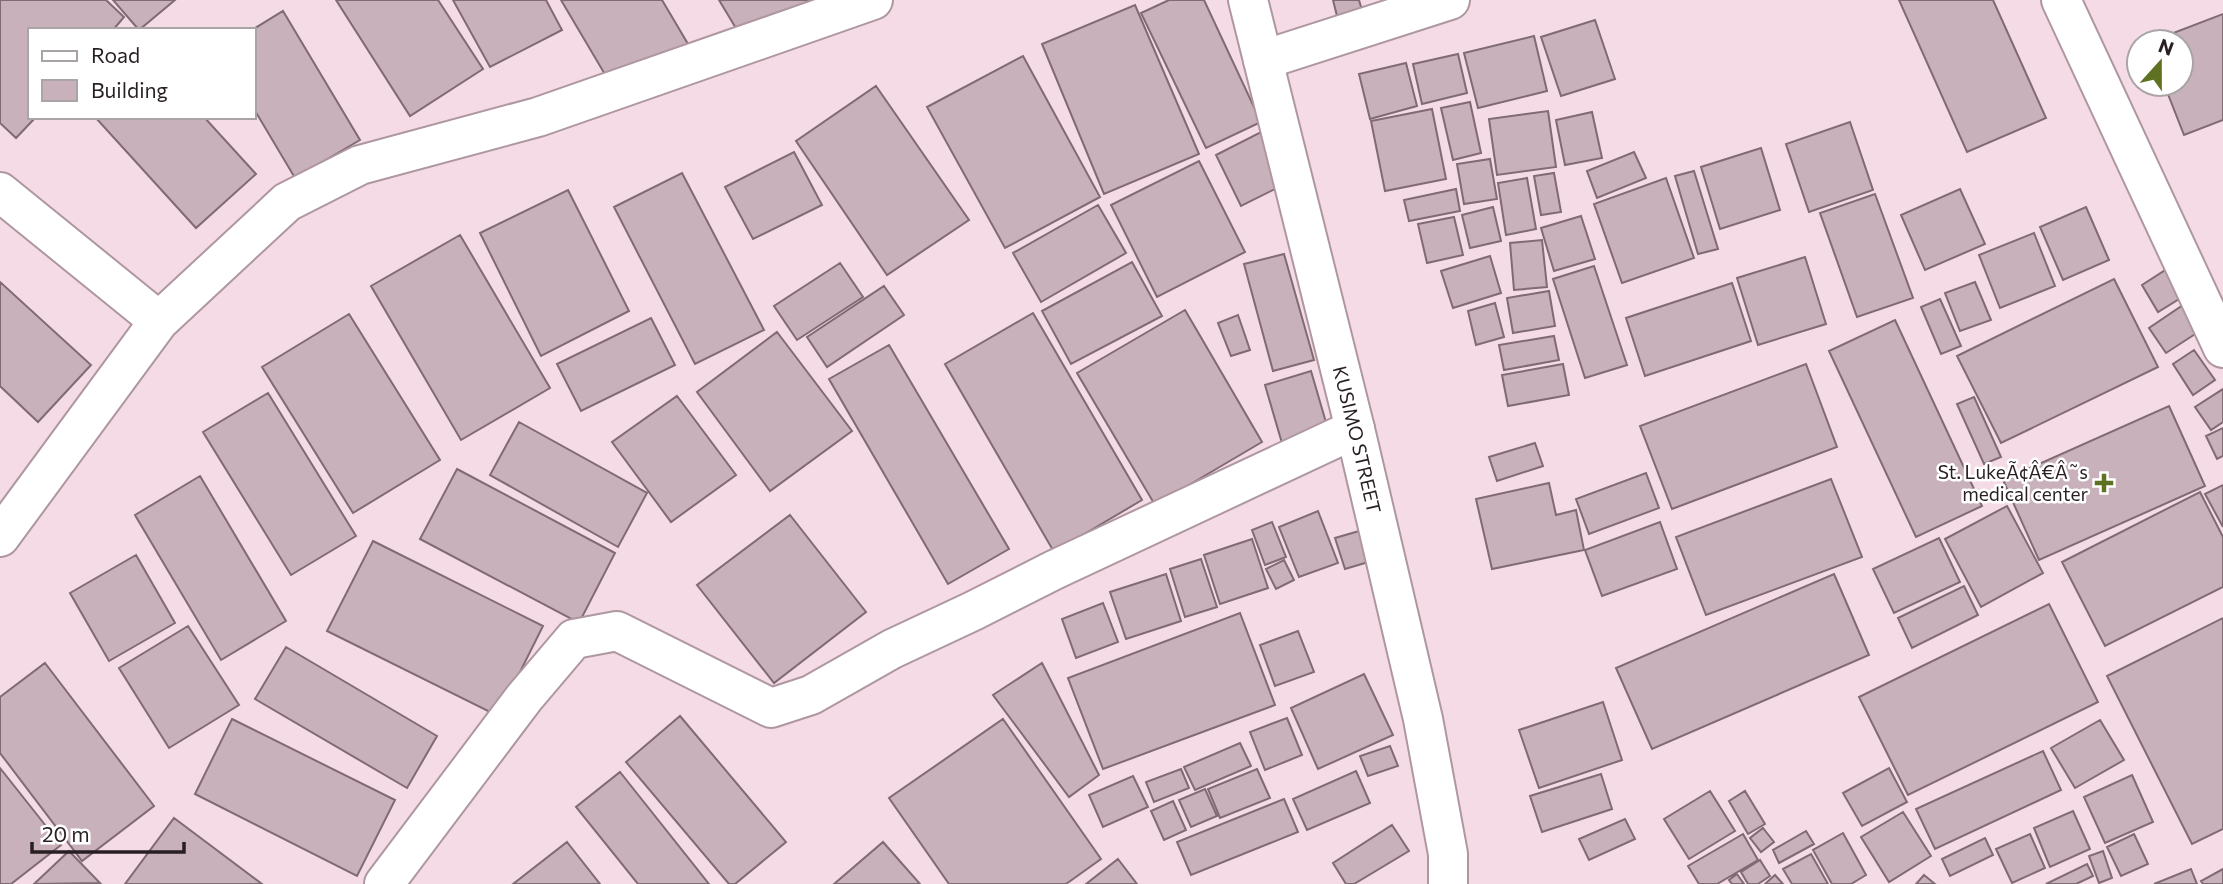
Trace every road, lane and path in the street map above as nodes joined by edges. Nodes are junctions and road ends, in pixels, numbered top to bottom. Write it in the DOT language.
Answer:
graph roads {
  1 [pos="873,0"];
  2 [pos="1248,0"];
  3 [pos="1450,0"];
  4 [pos="2061,0"];
  5 [pos="1263,60"];
  6 [pos="0,192"];
  7 [pos="159,321"];
  8 [pos="2223,348"];
  9 [pos="1355,429"];
  10 [pos="0,537"];
  11 [pos="384,884"];
  12 [pos="1448,884"];
  1 -- 7 [label="street"];
  2 -- 5 [label="street, KUSIMO STREET"];
  3 -- 5 [label="street"];
  4 -- 8 [label="street"];
  5 -- 9 [label="street, KUSIMO STREET"];
  6 -- 7 [label="street"];
  7 -- 10 [label="street"];
  9 -- 11 [label="street"];
  9 -- 12 [label="street, KUSIMO STREET"];
}
